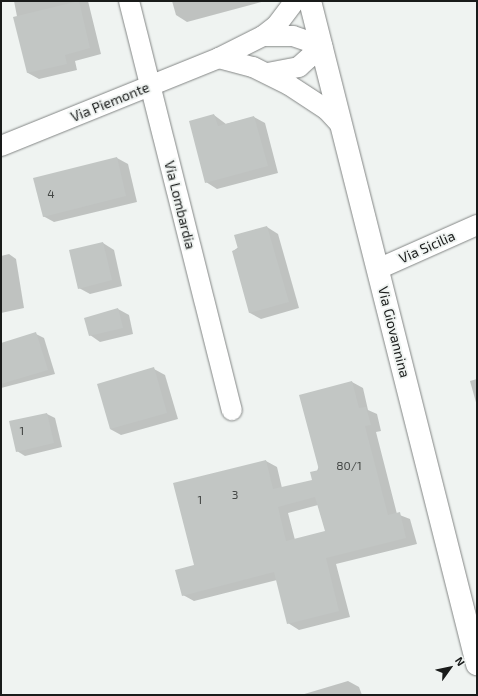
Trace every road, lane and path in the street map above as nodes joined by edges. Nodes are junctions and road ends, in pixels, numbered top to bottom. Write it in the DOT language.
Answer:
graph roads {
  1 [pos="129,1"];
  2 [pos="295,1"];
  3 [pos="310,1"];
  4 [pos="263,36"];
  5 [pos="322,46"];
  6 [pos="219,58"];
  7 [pos="268,73"];
  8 [pos="150,86"];
  9 [pos="342,126"];
  10 [pos="1,146"];
  11 [pos="477,224"];
  12 [pos="378,269"];
  13 [pos="232,410"];
  14 [pos="477,664"];
  1 -- 8 [label="street, Via Lombardia"];
  2 -- 4 [label="street, Via Piemonte"];
  3 -- 5 [label="street, Via Giovannina"];
  4 -- 5 [label="street, Via Piemonte"];
  4 -- 6 [label="street, Via Piemonte"];
  5 -- 7 [label="street"];
  5 -- 9 [label="street, Via Giovannina"];
  6 -- 7 [label="street"];
  6 -- 8 [label="street, Via Piemonte"];
  7 -- 9 [label="street"];
  8 -- 10 [label="street, Via Piemonte"];
  8 -- 13 [label="street, Via Lombardia"];
  9 -- 12 [label="street, Via Giovannina"];
  11 -- 12 [label="street, Via Sicilia"];
  12 -- 14 [label="street, Via Giovannina"];
}
